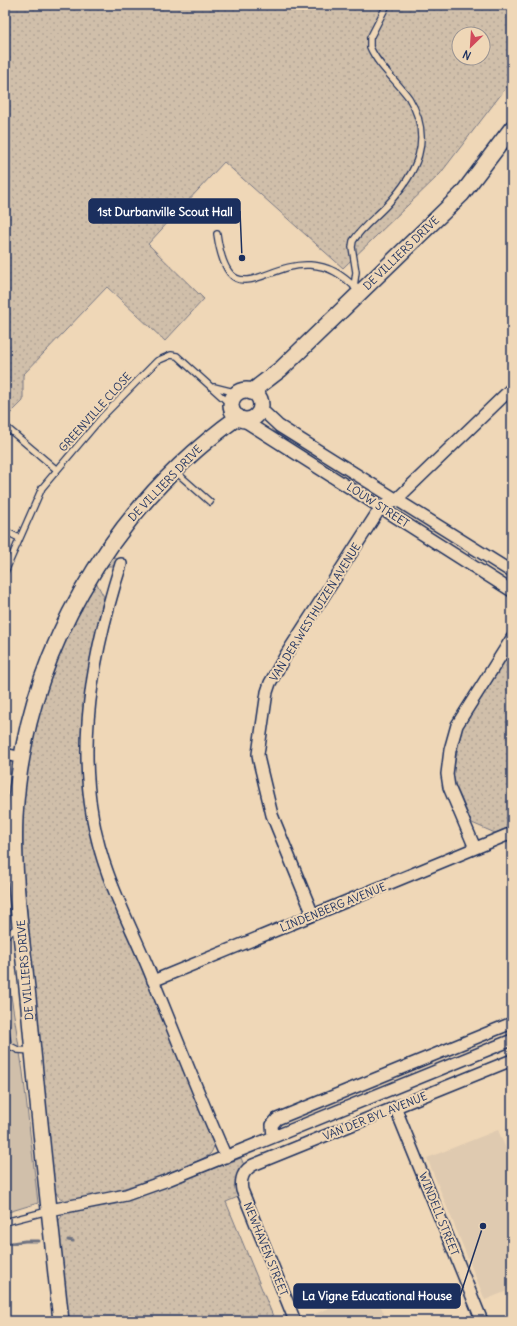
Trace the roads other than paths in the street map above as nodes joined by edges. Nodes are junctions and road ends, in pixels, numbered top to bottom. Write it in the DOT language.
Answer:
graph roads {
  1 [pos="387,5"];
  2 [pos="512,128"];
  3 [pos="217,234"];
  4 [pos="357,290"];
  5 [pos="212,386"];
  6 [pos="512,388"];
  7 [pos="244,406"];
  8 [pos="5,426"];
  9 [pos="57,470"];
  10 [pos="175,471"];
  11 [pos="396,500"];
  12 [pos="210,502"];
  13 [pos="381,507"];
  14 [pos="5,531"];
  15 [pos="19,538"];
  16 [pos="121,564"];
  17 [pos="5,572"];
  18 [pos="512,572"];
  19 [pos="512,591"];
  20 [pos="512,638"];
  21 [pos="5,754"];
  22 [pos="22,758"];
  23 [pos="512,833"];
  24 [pos="474,848"];
  25 [pos="313,915"];
  26 [pos="21,924"];
  27 [pos="5,936"];
  28 [pos="154,981"];
  29 [pos="512,1023"];
  30 [pos="5,1024"];
  31 [pos="512,1040"];
  32 [pos="33,1051"];
  33 [pos="512,1060"];
  34 [pos="395,1107"];
  35 [pos="273,1137"];
  36 [pos="226,1156"];
  37 [pos="242,1177"];
  38 [pos="50,1210"];
  39 [pos="5,1222"];
  40 [pos="61,1321"];
  41 [pos="295,1321"];
  42 [pos="482,1321"];
  1 -- 4 [label="lane"];
  2 -- 4 [label="street, DE VILLIERS DRIVE"];
  3 -- 4 [label="lane"];
  4 -- 7 [label="street, DE VILLIERS DRIVE"];
  5 -- 7 [label="lane, GREENVILLE CLOSE"];
  5 -- 7 [label="lane, GREENVILLE CLOSE"];
  5 -- 9 [label="lane, GREENVILLE CLOSE"];
  6 -- 11 [label="street"];
  7 -- 10 [label="street, DE VILLIERS DRIVE"];
  7 -- 11 [label="street, LOUW STREET"];
  7 -- 13 [label="street, LOUW STREET"];
  8 -- 9 [label="lane"];
  9 -- 15 [label="lane, GREENVILLE CLOSE"];
  10 -- 12 [label="lane"];
  10 -- 22 [label="street, DE VILLIERS DRIVE"];
  11 -- 13 [label="street"];
  11 -- 18 [label="street, LOUW STREET"];
  13 -- 19 [label="street, LOUW STREET"];
  13 -- 25 [label="street, VAN DER WESTHUIZEN AVENUE"];
  14 -- 15 [label="lane"];
  15 -- 17 [label="lane, GREENVILLE CLOSE"];
  16 -- 28 [label="street"];
  20 -- 24 [label="street"];
  21 -- 22 [label="street"];
  22 -- 26 [label="street, DE VILLIERS DRIVE"];
  23 -- 24 [label="street, LINDENBERG AVENUE"];
  24 -- 25 [label="street, LINDENBERG AVENUE"];
  25 -- 28 [label="street, LINDENBERG AVENUE"];
  26 -- 27 [label="lane"];
  26 -- 32 [label="street, DE VILLIERS DRIVE"];
  28 -- 36 [label="street"];
  29 -- 35 [label="street"];
  30 -- 32 [label="lane"];
  31 -- 35 [label="street, VAN DER BYL AVENUE"];
  32 -- 38 [label="street, DE VILLIERS DRIVE"];
  33 -- 34 [label="street, VAN DER BYL AVENUE"];
  34 -- 37 [label="street, VAN DER BYL AVENUE"];
  34 -- 42 [label="street, WINDELL STREET"];
  35 -- 36 [label="street, VAN DER BYL AVENUE"];
  36 -- 38 [label="street, VAN DER BYL AVENUE"];
  37 -- 41 [label="street, NEWHAVEN STREET"];
  38 -- 39 [label="lane, VAN DER BYL AVENUE"];
  38 -- 40 [label="street, DE VILLIERS DRIVE"];
}
